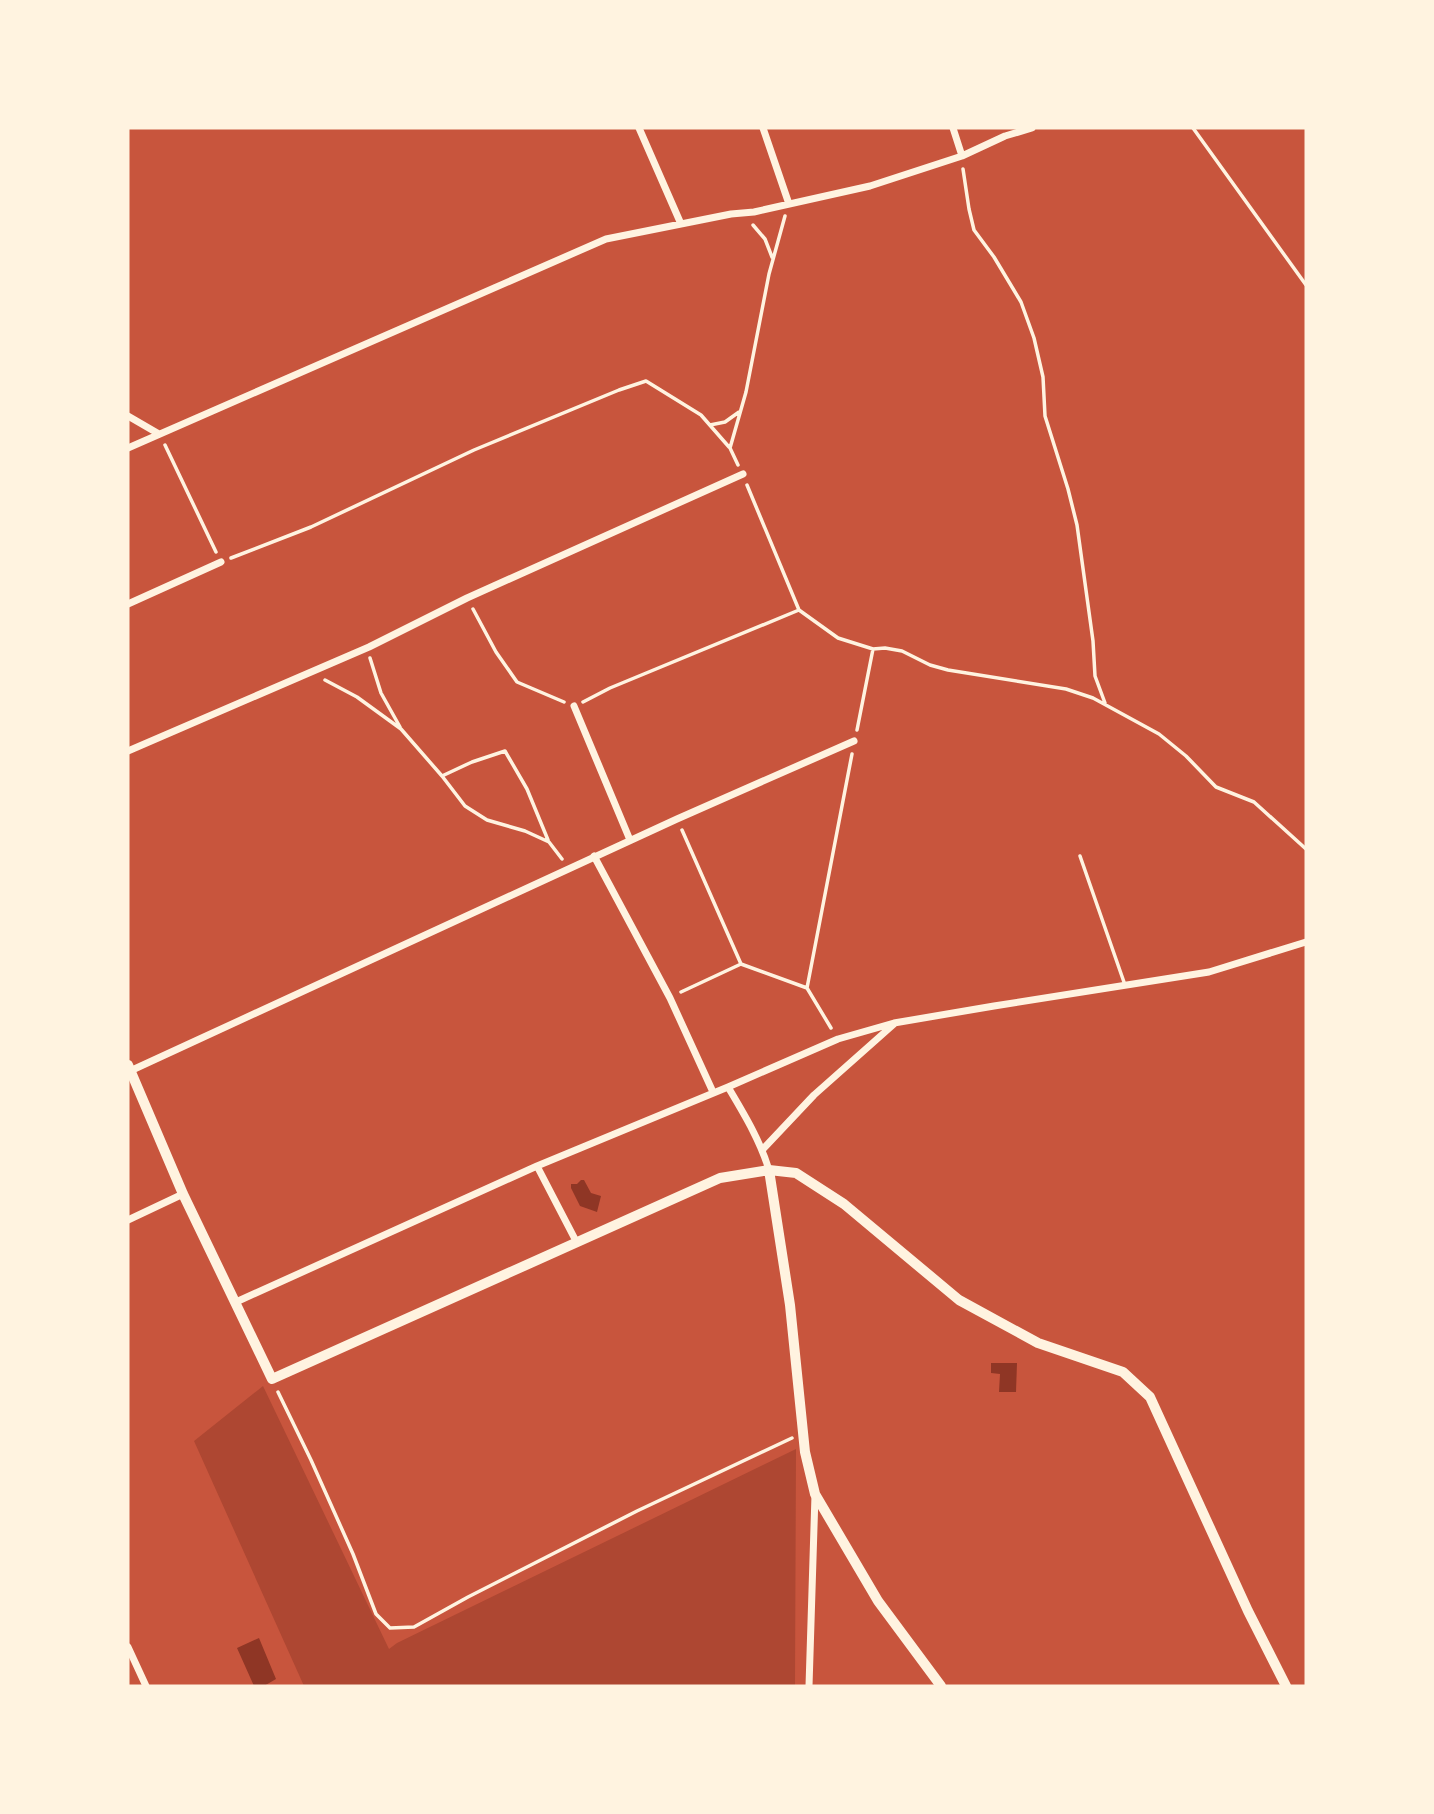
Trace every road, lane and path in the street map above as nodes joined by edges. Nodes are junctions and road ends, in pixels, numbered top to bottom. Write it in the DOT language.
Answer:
graph roads {
  1 [pos="639,128"];
  2 [pos="763,128"];
  3 [pos="953,128"];
  4 [pos="1032,128"];
  5 [pos="1193,128"];
  6 [pos="962,156"];
  7 [pos="789,204"];
  8 [pos="731,214"];
  9 [pos="681,224"];
  10 [pos="773,259"];
  11 [pos="1306,285"];
  12 [pos="740,412"];
  13 [pos="128,416"];
  14 [pos="710,425"];
  15 [pos="159,434"];
  16 [pos="128,448"];
  17 [pos="730,448"];
  18 [pos="743,474"];
  19 [pos="221,562"];
  20 [pos="467,598"];
  21 [pos="128,604"];
  22 [pos="799,610"];
  23 [pos="369,647"];
  24 [pos="873,649"];
  25 [pos="311,673"];
  26 [pos="1106,705"];
  27 [pos="574,706"];
  28 [pos="401,729"];
  29 [pos="854,741"];
  30 [pos="128,751"];
  31 [pos="442,776"];
  32 [pos="677,818"];
  33 [pos="630,840"];
  34 [pos="549,842"];
  35 [pos="1306,849"];
  36 [pos="594,856"];
  37 [pos="1080,856"];
  38 [pos="570,869"];
  39 [pos="1306,942"];
  40 [pos="741,964"];
  41 [pos="1125,985"];
  42 [pos="807,988"];
  43 [pos="670,998"];
  44 [pos="894,1023"];
  45 [pos="838,1039"];
  46 [pos="129,1068"];
  47 [pos="727,1087"];
  48 [pos="713,1092"];
  49 [pos="763,1149"];
  50 [pos="537,1166"];
  51 [pos="769,1170"];
  52 [pos="183,1194"];
  53 [pos="128,1220"];
  54 [pos="577,1243"];
  55 [pos="236,1302"];
  56 [pos="272,1379"];
  57 [pos="804,1433"];
  58 [pos="815,1494"];
  59 [pos="128,1647"];
  60 [pos="146,1686"];
  61 [pos="808,1686"];
  62 [pos="941,1686"];
  63 [pos="1286,1686"];
  1 -- 9 [label="street"];
  2 -- 7 [label="street"];
  3 -- 6 [label="street"];
  4 -- 6 [label="street"];
  5 -- 11 [label="path"];
  6 -- 7 [label="street"];
  6 -- 26 [label="path"];
  7 -- 8 [label="street"];
  7 -- 10 [label="path"];
  8 -- 9 [label="street"];
  8 -- 10 [label="path"];
  9 -- 15 [label="street"];
  10 -- 12 [label="path"];
  12 -- 14 [label="path"];
  12 -- 17 [label="path"];
  13 -- 15 [label="street"];
  14 -- 17 [label="path"];
  14 -- 19 [label="path"];
  15 -- 16 [label="street"];
  15 -- 19 [label="path"];
  17 -- 18 [label="path"];
  18 -- 20 [label="street"];
  18 -- 22 [label="path"];
  19 -- 21 [label="street"];
  20 -- 23 [label="street"];
  20 -- 27 [label="path"];
  22 -- 24 [label="path"];
  22 -- 27 [label="path"];
  23 -- 25 [label="street"];
  23 -- 28 [label="path"];
  24 -- 26 [label="path"];
  24 -- 29 [label="path"];
  25 -- 28 [label="path"];
  25 -- 30 [label="street"];
  26 -- 35 [label="path"];
  27 -- 33 [label="street"];
  28 -- 31 [label="path"];
  29 -- 32 [label="street"];
  29 -- 42 [label="path"];
  31 -- 34 [label="path"];
  31 -- 34 [label="path"];
  32 -- 33 [label="street"];
  32 -- 40 [label="path"];
  33 -- 36 [label="street"];
  34 -- 38 [label="path"];
  36 -- 38 [label="street"];
  36 -- 43 [label="street"];
  37 -- 41 [label="lane"];
  38 -- 46 [label="street"];
  39 -- 41 [label="street"];
  40 -- 42 [label="path"];
  40 -- 43 [label="path"];
  41 -- 44 [label="street"];
  42 -- 45 [label="path"];
  43 -- 48 [label="street"];
  44 -- 45 [label="street"];
  44 -- 49 [label="street"];
  45 -- 47 [label="street"];
  46 -- 52 [label="street"];
  47 -- 48 [label="street"];
  47 -- 49 [label="street"];
  48 -- 50 [label="street"];
  49 -- 51 [label="street"];
  50 -- 54 [label="street"];
  50 -- 55 [label="street"];
  51 -- 54 [label="street"];
  51 -- 57 [label="street"];
  51 -- 63 [label="street"];
  52 -- 53 [label="street"];
  52 -- 55 [label="street"];
  54 -- 56 [label="street"];
  55 -- 56 [label="street"];
  56 -- 57 [label="path"];
  57 -- 58 [label="street"];
  58 -- 61 [label="street"];
  58 -- 62 [label="street"];
  59 -- 60 [label="street"];
}
